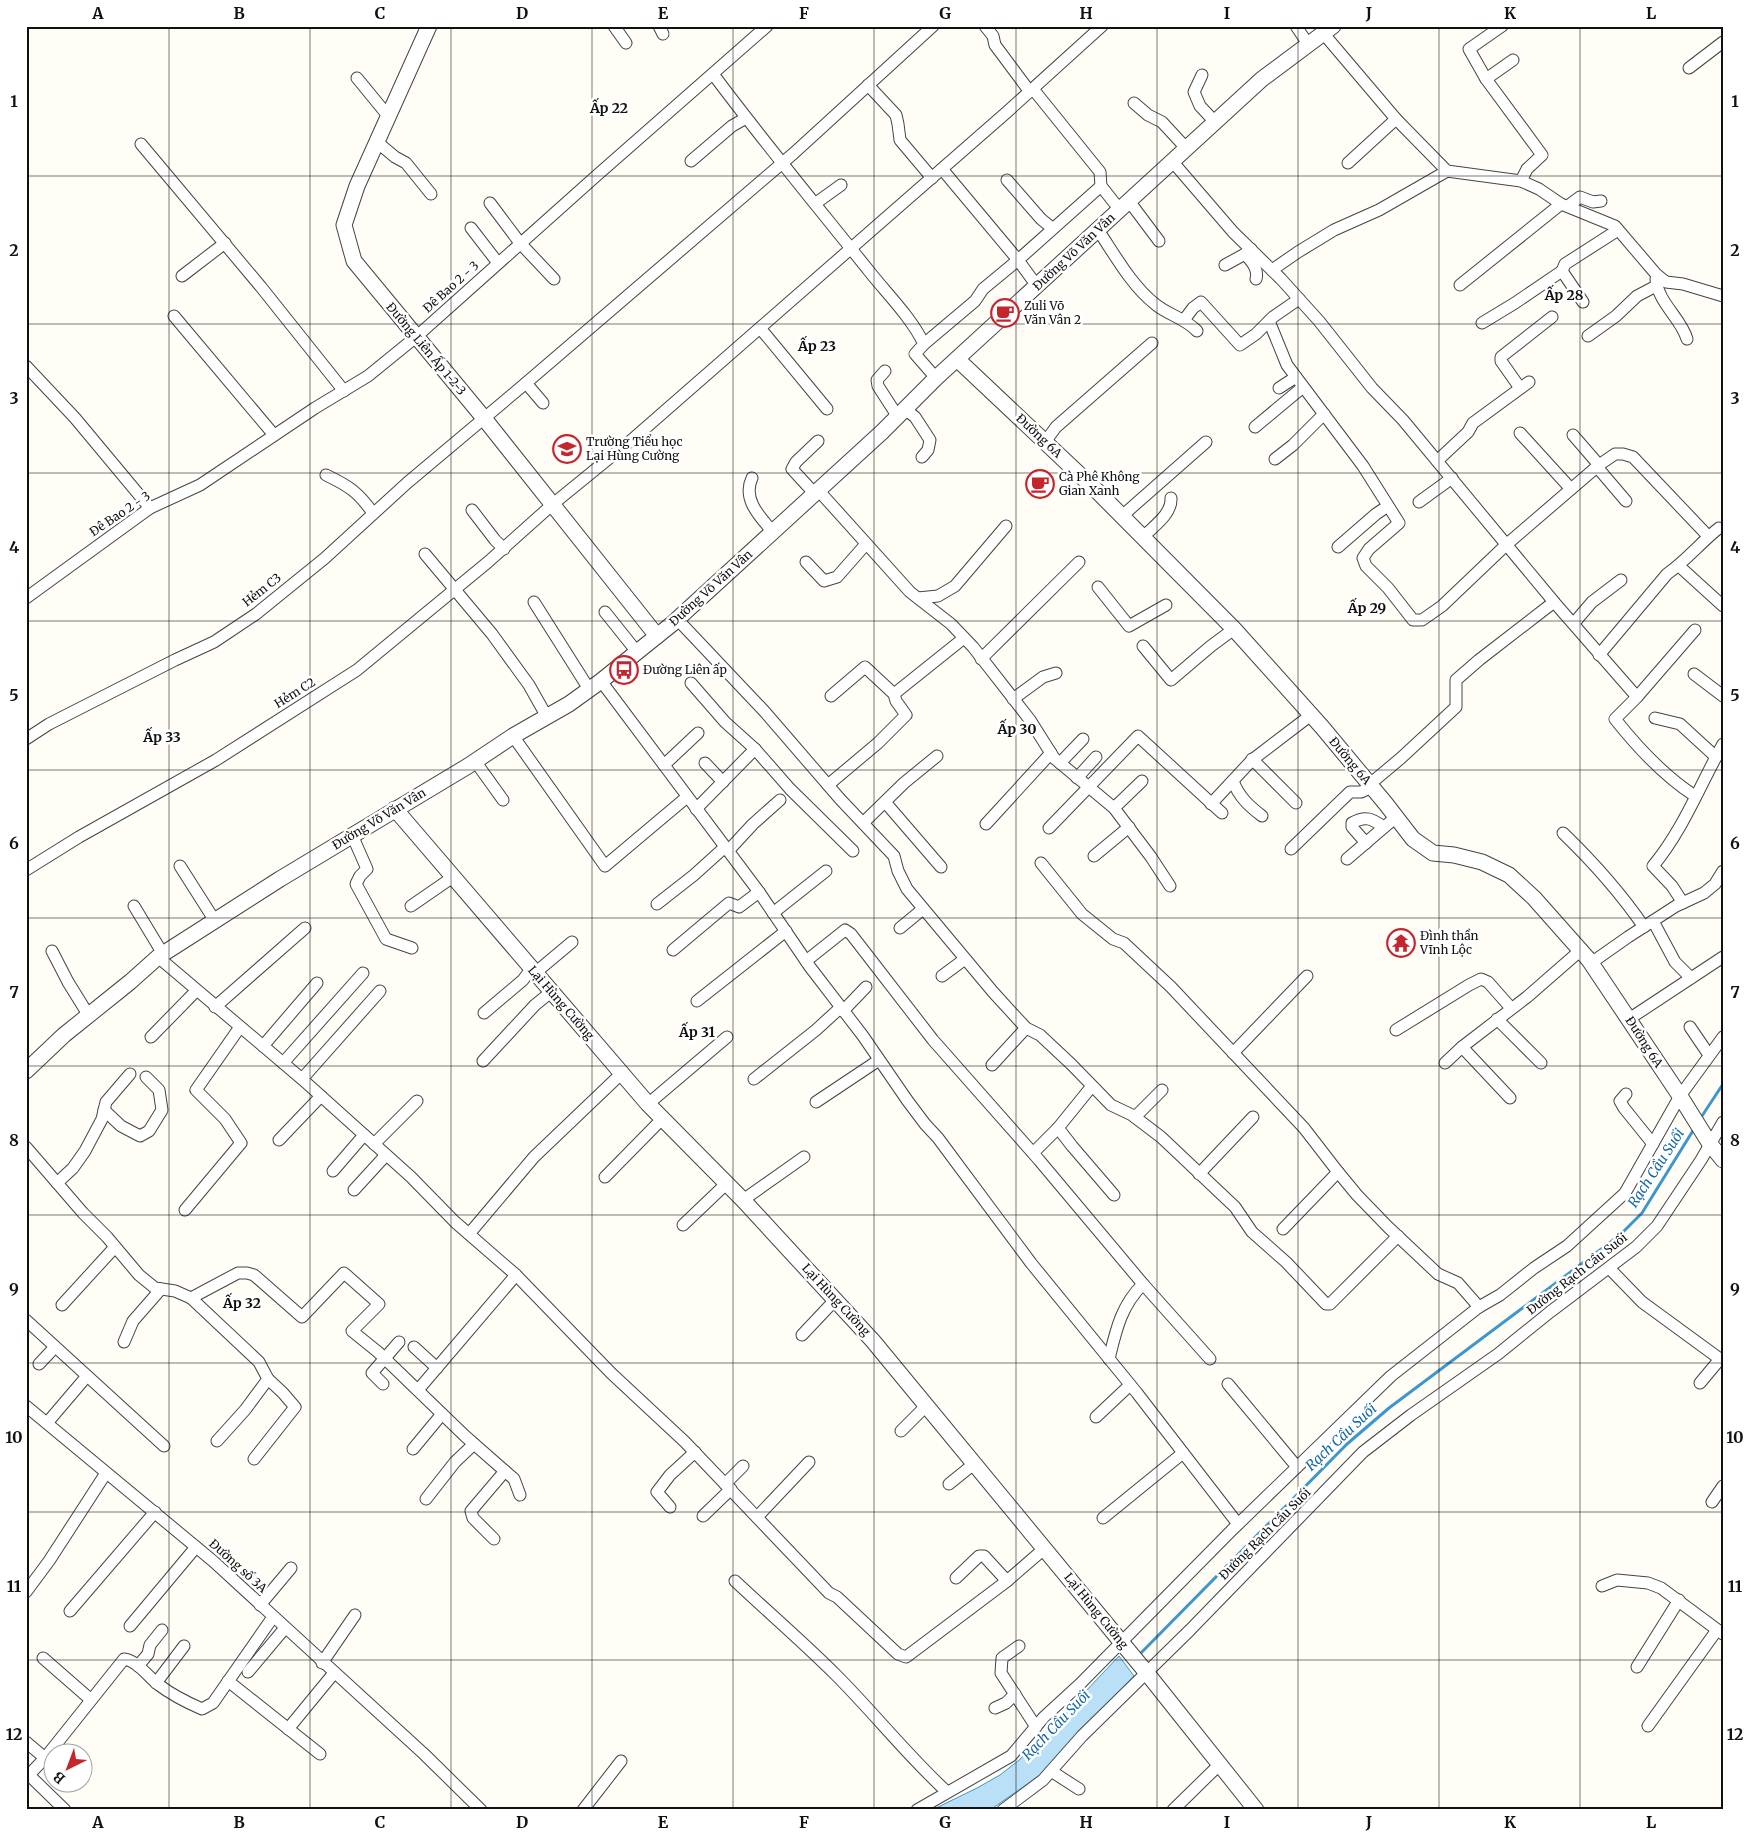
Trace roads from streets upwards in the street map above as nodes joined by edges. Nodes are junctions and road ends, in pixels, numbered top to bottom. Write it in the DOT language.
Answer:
graph roads {
  1 [pos="429,26"];
  2 [pos="614,26"];
  3 [pos="767,26"];
  4 [pos="933,26"];
  5 [pos="985,26"];
  6 [pos="1102,26"];
  7 [pos="1296,26"];
  8 [pos="1502,26"];
  9 [pos="1328,30"];
  10 [pos="1723,42"];
  11 [pos="626,43"];
  12 [pos="1308,44"];
  13 [pos="1513,60"];
  14 [pos="1689,68"];
  15 [pos="713,74"];
  16 [pos="1202,76"];
  17 [pos="357,78"];
  18 [pos="1486,79"];
  19 [pos="868,85"];
  20 [pos="1031,90"];
  21 [pos="1134,104"];
  22 [pos="388,117"];
  23 [pos="746,118"];
  24 [pos="1396,119"];
  25 [pos="1215,122"];
  26 [pos="377,142"];
  27 [pos="141,144"];
  28 [pos="1186,148"];
  29 [pos="691,161"];
  30 [pos="1172,161"];
  31 [pos="783,162"];
  32 [pos="1348,163"];
  33 [pos="942,170"];
  34 [pos="1447,171"];
  35 [pos="932,178"];
  36 [pos="1007,180"];
  37 [pos="1521,181"];
  38 [pos="841,185"];
  39 [pos="1101,186"];
  40 [pos="431,194"];
  41 [pos="1601,201"];
  42 [pos="490,203"];
  43 [pos="816,203"];
  44 [pos="1564,205"];
  45 [pos="1125,206"];
  46 [pos="471,228"];
  47 [pos="1052,228"];
  48 [pos="1098,230"];
  49 [pos="1618,230"];
  50 [pos="1159,242"];
  51 [pos="225,243"];
  52 [pos="520,243"];
  53 [pos="852,248"];
  54 [pos="1248,252"];
  55 [pos="1018,260"];
  56 [pos="498,263"];
  57 [pos="1225,265"];
  58 [pos="1272,270"];
  59 [pos="1562,271"];
  60 [pos="182,276"];
  61 [pos="554,279"];
  62 [pos="1256,279"];
  63 [pos="1656,280"];
  64 [pos="1460,285"];
  65 [pos="1037,286"];
  66 [pos="1723,296"];
  67 [pos="1299,299"];
  68 [pos="1583,302"];
  69 [pos="174,316"];
  70 [pos="1552,317"];
  71 [pos="1184,320"];
  72 [pos="1269,321"];
  73 [pos="1482,323"];
  74 [pos="760,328"];
  75 [pos="1197,331"];
  76 [pos="1588,336"];
  77 [pos="416,337"];
  78 [pos="1687,339"];
  79 [pos="1152,343"];
  80 [pos="924,344"];
  81 [pos="957,359"];
  82 [pos="26,366"];
  83 [pos="885,371"];
  84 [pos="1296,377"];
  85 [pos="936,378"];
  86 [pos="526,383"];
  87 [pos="1303,387"];
  88 [pos="1279,388"];
  89 [pos="344,391"];
  90 [pos="543,404"];
  91 [pos="827,409"];
  92 [pos="902,413"];
  93 [pos="1324,414"];
  94 [pos="483,417"];
  95 [pos="1255,427"];
  96 [pos="1520,433"];
  97 [pos="1572,435"];
  98 [pos="274,436"];
  99 [pos="818,441"];
  100 [pos="1046,442"];
  101 [pos="1206,442"];
  102 [pos="922,457"];
  103 [pos="1275,459"];
  104 [pos="1437,461"];
  105 [pos="1598,466"];
  106 [pos="326,475"];
  107 [pos="752,478"];
  108 [pos="1452,478"];
  109 [pos="1570,489"];
  110 [pos="817,492"];
  111 [pos="1171,498"];
  112 [pos="1626,501"];
  113 [pos="1419,502"];
  114 [pos="553,504"];
  115 [pos="1388,506"];
  116 [pos="150,508"];
  117 [pos="472,510"];
  118 [pos="373,514"];
  119 [pos="1122,516"];
  120 [pos="1006,526"];
  121 [pos="1720,528"];
  122 [pos="773,532"];
  123 [pos="1142,536"];
  124 [pos="1708,536"];
  125 [pos="866,544"];
  126 [pos="1506,546"];
  127 [pos="1338,547"];
  128 [pos="504,549"];
  129 [pos="425,554"];
  130 [pos="806,562"];
  131 [pos="1079,562"];
  132 [pos="1679,566"];
  133 [pos="1621,580"];
  134 [pos="1098,587"];
  135 [pos="454,590"];
  136 [pos="27,594"];
  137 [pos="918,598"];
  138 [pos="534,602"];
  139 [pos="1554,602"];
  140 [pos="1166,605"];
  141 [pos="1723,606"];
  142 [pos="605,612"];
  143 [pos="677,619"];
  144 [pos="1574,624"];
  145 [pos="1234,629"];
  146 [pos="1695,630"];
  147 [pos="657,636"];
  148 [pos="964,638"];
  149 [pos="1143,646"];
  150 [pos="637,652"];
  151 [pos="1599,655"];
  152 [pos="981,659"];
  153 [pos="1056,673"];
  154 [pos="1694,674"];
  155 [pos="691,683"];
  156 [pos="595,685"];
  157 [pos="894,694"];
  158 [pos="831,696"];
  159 [pos="1723,696"];
  160 [pos="1638,698"];
  161 [pos="1013,699"];
  162 [pos="1311,716"];
  163 [pos="547,717"];
  164 [pos="1655,718"];
  165 [pos="698,733"];
  166 [pos="513,736"];
  167 [pos="26,739"];
  168 [pos="1083,739"];
  169 [pos="1723,744"];
  170 [pos="755,749"];
  171 [pos="1051,753"];
  172 [pos="937,756"];
  173 [pos="1096,757"];
  174 [pos="1716,757"];
  175 [pos="1252,759"];
  176 [pos="475,761"];
  177 [pos="705,763"];
  178 [pos="1060,763"];
  179 [pos="664,765"];
  180 [pos="1077,778"];
  181 [pos="1142,781"];
  182 [pos="1233,781"];
  183 [pos="723,782"];
  184 [pos="828,785"];
  185 [pos="1371,786"];
  186 [pos="1088,788"];
  187 [pos="1695,796"];
  188 [pos="688,797"];
  189 [pos="503,800"];
  190 [pos="780,800"];
  191 [pos="885,802"];
  192 [pos="1296,803"];
  193 [pos="1211,804"];
  194 [pos="1114,808"];
  195 [pos="395,809"];
  196 [pos="696,809"];
  197 [pos="1222,813"];
  198 [pos="1262,816"];
  199 [pos="1396,817"];
  200 [pos="863,823"];
  201 [pos="986,824"];
  202 [pos="1129,827"];
  203 [pos="1384,827"];
  204 [pos="1049,828"];
  205 [pos="1563,833"];
  206 [pos="352,835"];
  207 [pos="1366,843"];
  208 [pos="726,849"];
  209 [pos="1291,849"];
  210 [pos="853,852"];
  211 [pos="1094,856"];
  212 [pos="1347,859"];
  213 [pos="1041,863"];
  214 [pos="180,866"];
  215 [pos="941,867"];
  216 [pos="26,870"];
  217 [pos="826,871"];
  218 [pos="1722,873"];
  219 [pos="453,878"];
  220 [pos="1170,886"];
  221 [pos="759,892"];
  222 [pos="1683,903"];
  223 [pos="656,904"];
  224 [pos="134,906"];
  225 [pos="411,906"];
  226 [pos="923,910"];
  227 [pos="773,913"];
  228 [pos="215,921"];
  229 [pos="1649,924"];
  230 [pos="305,928"];
  231 [pos="900,928"];
  232 [pos="786,931"];
  233 [pos="572,942"];
  234 [pos="412,948"];
  235 [pos="1582,949"];
  236 [pos="52,950"];
  237 [pos="673,950"];
  238 [pos="160,956"];
  239 [pos="1723,957"];
  240 [pos="965,959"];
  241 [pos="806,961"];
  242 [pos="1591,963"];
  243 [pos="533,971"];
  244 [pos="363,973"];
  245 [pos="942,976"];
  246 [pos="1307,976"];
  247 [pos="1691,978"];
  248 [pos="317,983"];
  249 [pos="866,988"];
  250 [pos="196,991"];
  251 [pos="380,991"];
  252 [pos="551,992"];
  253 [pos="697,1001"];
  254 [pos="215,1007"];
  255 [pos="1511,1008"];
  256 [pos="842,1009"];
  257 [pos="484,1013"];
  258 [pos="89,1016"];
  259 [pos="1497,1019"];
  260 [pos="1629,1019"];
  261 [pos="240,1027"];
  262 [pos="1026,1028"];
  263 [pos="1690,1028"];
  264 [pos="1396,1030"];
  265 [pos="151,1037"];
  266 [pos="727,1037"];
  267 [pos="1723,1037"];
  268 [pos="263,1046"];
  269 [pos="1462,1047"];
  270 [pos="1233,1053"];
  271 [pos="1710,1055"];
  272 [pos="483,1060"];
  273 [pos="880,1060"];
  274 [pos="283,1063"];
  275 [pos="1445,1063"];
  276 [pos="1541,1063"];
  277 [pos="992,1065"];
  278 [pos="26,1070"];
  279 [pos="622,1073"];
  280 [pos="130,1074"];
  281 [pos="146,1077"];
  282 [pos="302,1079"];
  283 [pos="754,1079"];
  284 [pos="1092,1086"];
  285 [pos="1162,1090"];
  286 [pos="1626,1094"];
  287 [pos="321,1096"];
  288 [pos="1510,1098"];
  289 [pos="1681,1098"];
  290 [pos="417,1101"];
  291 [pos="816,1102"];
  292 [pos="648,1104"];
  293 [pos="104,1110"];
  294 [pos="1135,1117"];
  295 [pos="1252,1117"];
  296 [pos="663,1118"];
  297 [pos="1723,1122"];
  298 [pos="1058,1128"];
  299 [pos="364,1135"];
  300 [pos="280,1140"];
  301 [pos="1709,1142"];
  302 [pos="374,1144"];
  303 [pos="1653,1144"];
  304 [pos="26,1147"];
  305 [pos="1033,1153"];
  306 [pos="386,1155"];
  307 [pos="804,1157"];
  308 [pos="1723,1160"];
  309 [pos="334,1171"];
  310 [pos="1338,1172"];
  311 [pos="1200,1174"];
  312 [pos="605,1177"];
  313 [pos="57,1183"];
  314 [pos="726,1184"];
  315 [pos="354,1190"];
  316 [pos="1114,1195"];
  317 [pos="743,1200"];
  318 [pos="185,1210"];
  319 [pos="683,1224"];
  320 [pos="1284,1229"];
  321 [pos="470,1234"];
  322 [pos="1398,1236"];
  323 [pos="115,1247"];
  324 [pos="1609,1268"];
  325 [pos="516,1275"];
  326 [pos="1143,1284"];
  327 [pos="161,1289"];
  328 [pos="191,1298"];
  329 [pos="835,1300"];
  330 [pos="62,1305"];
  331 [pos="1479,1307"];
  332 [pos="26,1320"];
  333 [pos="802,1336"];
  334 [pos="124,1342"];
  335 [pos="399,1342"];
  336 [pos="54,1347"];
  337 [pos="414,1347"];
  338 [pos="384,1358"];
  339 [pos="1110,1359"];
  340 [pos="1210,1359"];
  341 [pos="1722,1359"];
  342 [pos="39,1364"];
  343 [pos="437,1368"];
  344 [pos="87,1376"];
  345 [pos="268,1379"];
  346 [pos="1700,1383"];
  347 [pos="383,1384"];
  348 [pos="1130,1384"];
  349 [pos="1228,1384"];
  350 [pos="418,1390"];
  351 [pos="927,1405"];
  352 [pos="26,1406"];
  353 [pos="442,1414"];
  354 [pos="1096,1417"];
  355 [pos="47,1423"];
  356 [pos="901,1431"];
  357 [pos="217,1441"];
  358 [pos="474,1444"];
  359 [pos="164,1446"];
  360 [pos="413,1448"];
  361 [pos="695,1452"];
  362 [pos="1183,1453"];
  363 [pos="254,1460"];
  364 [pos="809,1462"];
  365 [pos="975,1463"];
  366 [pos="743,1466"];
  367 [pos="1297,1467"];
  368 [pos="505,1471"];
  369 [pos="106,1473"];
  370 [pos="949,1484"];
  371 [pos="728,1486"];
  372 [pos="1723,1486"];
  373 [pos="520,1495"];
  374 [pos="426,1499"];
  375 [pos="1712,1502"];
  376 [pos="670,1507"];
  377 [pos="156,1512"];
  378 [pos="703,1516"];
  379 [pos="757,1517"];
  380 [pos="1103,1518"];
  381 [pos="1238,1524"];
  382 [pos="494,1540"];
  383 [pos="196,1547"];
  384 [pos="1045,1548"];
  385 [pos="291,1568"];
  386 [pos="956,1578"];
  387 [pos="734,1581"];
  388 [pos="1007,1581"];
  389 [pos="1602,1586"];
  390 [pos="26,1592"];
  391 [pos="1679,1600"];
  392 [pos="260,1605"];
  393 [pos="70,1611"];
  394 [pos="355,1615"];
  395 [pos="273,1617"];
  396 [pos="130,1626"];
  397 [pos="284,1628"];
  398 [pos="162,1630"];
  399 [pos="1720,1632"];
  400 [pos="1123,1644"];
  401 [pos="184,1646"];
  402 [pos="1019,1646"];
  403 [pos="44,1658"];
  404 [pos="322,1663"];
  405 [pos="138,1666"];
  406 [pos="1637,1667"];
  407 [pos="1145,1671"];
  408 [pos="248,1672"];
  409 [pos="334,1673"];
  410 [pos="228,1681"];
  411 [pos="156,1683"];
  412 [pos="1015,1694"];
  413 [pos="90,1699"];
  414 [pos="995,1708"];
  415 [pos="1648,1726"];
  416 [pos="1036,1727"];
  417 [pos="288,1729"];
  418 [pos="26,1742"];
  419 [pos="56,1744"];
  420 [pos="320,1754"];
  421 [pos="42,1755"];
  422 [pos="42,1761"];
  423 [pos="621,1761"];
  424 [pos="1219,1765"];
  425 [pos="1051,1771"];
  426 [pos="28,1777"];
  427 [pos="1079,1789"];
  428 [pos="947,1792"];
  429 [pos="65,1810"];
  430 [pos="481,1810"];
  431 [pos="583,1810"];
  432 [pos="917,1810"];
  433 [pos="1003,1810"];
  434 [pos="1173,1810"];
  435 [pos="1256,1810"];
  1 -- 22 [label="street, Đường Liên Ấp 1-2-3"];
  2 -- 11 [label="street"];
  3 -- 15 [label="street, Đê Bao 2 - 3"];
  4 -- 19 [label="street, Hẻm C3"];
  5 -- 20 [label="street"];
  6 -- 20 [label="street, Hẻm C2"];
  7 -- 12 [label="street"];
  8 -- 18 [label="street"];
  9 -- 12 [label="street, Đường Võ Văn Vân"];
  9 -- 24 [label="street"];
  10 -- 14 [label="street"];
  12 -- 25 [label="street, Đường Võ Văn Vân"];
  13 -- 18 [label="street"];
  15 -- 23 [label="street"];
  15 -- 52 [label="street, Đê Bao 2 - 3"];
  16 -- 25 [label="street"];
  17 -- 22 [label="street"];
  18 -- 37 [label="street"];
  19 -- 31 [label="street, Hẻm C3"];
  19 -- 35 [label="street"];
  20 -- 33 [label="street, Hẻm C2"];
  20 -- 39 [label="street"];
  21 -- 28 [label="street"];
  22 -- 26 [label="street, Đường Liên Ấp 1-2-3"];
  23 -- 29 [label="street"];
  23 -- 31 [label="street"];
  24 -- 32 [label="street"];
  24 -- 34 [label="street"];
  25 -- 28 [label="street, Đường Võ Văn Vân"];
  26 -- 40 [label="street"];
  26 -- 77 [label="street, Đường Liên Ấp 1-2-3"];
  27 -- 51 [label="street"];
  28 -- 30 [label="street, Đường Võ Văn Vân"];
  30 -- 45 [label="street, Đường Võ Văn Vân"];
  30 -- 54 [label="street"];
  31 -- 43 [label="street"];
  31 -- 86 [label="street, Hẻm C3"];
  33 -- 35 [label="street, Hẻm C2"];
  33 -- 55 [label="street"];
  34 -- 37 [label="street"];
  34 -- 58 [label="street"];
  35 -- 53 [label="street, Hẻm C2"];
  36 -- 47 [label="street"];
  37 -- 44 [label="street"];
  38 -- 43 [label="street"];
  39 -- 45 [label="street"];
  39 -- 47 [label="street"];
  41 -- 44 [label="street"];
  42 -- 52 [label="street"];
  43 -- 53 [label="street"];
  44 -- 49 [label="street"];
  44 -- 64 [label="street"];
  45 -- 48 [label="street, Đường Võ Văn Vân"];
  45 -- 50 [label="street"];
  46 -- 56 [label="street"];
  47 -- 55 [label="street"];
  48 -- 65 [label="street, Đường Võ Văn Vân"];
  48 -- 71 [label="street"];
  49 -- 59 [label="street"];
  49 -- 63 [label="street"];
  51 -- 60 [label="street"];
  51 -- 89 [label="street"];
  52 -- 56 [label="street, Đê Bao 2 - 3"];
  52 -- 61 [label="street"];
  53 -- 74 [label="street, Hẻm C2"];
  53 -- 80 [label="street"];
  54 -- 57 [label="street"];
  54 -- 58 [label="street"];
  54 -- 62 [label="street"];
  55 -- 65 [label="street"];
  55 -- 80 [label="street"];
  56 -- 77 [label="street, Đê Bao 2 - 3"];
  58 -- 67 [label="street"];
  59 -- 68 [label="street"];
  59 -- 73 [label="street"];
  63 -- 66 [label="street"];
  63 -- 76 [label="street"];
  63 -- 78 [label="street"];
  65 -- 81 [label="street, Đường Võ Văn Vân"];
  67 -- 72 [label="street"];
  67 -- 104 [label="street"];
  69 -- 98 [label="street"];
  70 -- 104 [label="street"];
  71 -- 72 [label="street"];
  71 -- 75 [label="street"];
  72 -- 84 [label="street"];
  74 -- 91 [label="street"];
  74 -- 114 [label="street, Hẻm C2"];
  77 -- 89 [label="street, Đê Bao 2 - 3"];
  77 -- 94 [label="street, Đường Liên Ấp 1-2-3"];
  79 -- 100 [label="street"];
  80 -- 85 [label="street"];
  81 -- 85 [label="street, Đường Võ Văn Vân"];
  81 -- 100 [label="street, Đường 6A"];
  82 -- 116 [label="street"];
  83 -- 92 [label="street"];
  84 -- 87 [label="street"];
  84 -- 88 [label="street"];
  85 -- 92 [label="street, Đường Võ Văn Vân"];
  86 -- 90 [label="street"];
  86 -- 94 [label="street, Hẻm C3"];
  87 -- 93 [label="street"];
  87 -- 95 [label="street"];
  89 -- 98 [label="street, Đê Bao 2 - 3"];
  92 -- 102 [label="street"];
  92 -- 110 [label="street, Đường Võ Văn Vân"];
  93 -- 103 [label="street"];
  93 -- 115 [label="street"];
  94 -- 114 [label="street, Đường Liên Ấp 1-2-3"];
  94 -- 118 [label="street, Hẻm C3"];
  96 -- 109 [label="street"];
  97 -- 105 [label="street"];
  98 -- 116 [label="street, Đê Bao 2 - 3"];
  99 -- 110 [label="street"];
  100 -- 119 [label="street, Đường 6A"];
  101 -- 119 [label="street"];
  104 -- 108 [label="street"];
  105 -- 109 [label="street"];
  105 -- 112 [label="street"];
  105 -- 124 [label="street"];
  106 -- 118 [label="street"];
  107 -- 122 [label="street"];
  108 -- 113 [label="street"];
  108 -- 126 [label="street"];
  109 -- 126 [label="street"];
  110 -- 122 [label="street, Đường Võ Văn Vân"];
  110 -- 125 [label="street"];
  111 -- 123 [label="street"];
  114 -- 128 [label="street, Hẻm C2"];
  114 -- 147 [label="street, Đường Liên Ấp 1-2-3"];
  115 -- 126 [label="street"];
  115 -- 127 [label="street"];
  116 -- 136 [label="street, Đê Bao 2 - 3"];
  117 -- 128 [label="street"];
  118 -- 167 [label="street, Hẻm C3"];
  119 -- 123 [label="street, Đường 6A"];
  120 -- 137 [label="street"];
  121 -- 124 [label="street"];
  122 -- 143 [label="street, Đường Võ Văn Vân"];
  123 -- 145 [label="street, Đường 6A"];
  124 -- 132 [label="street"];
  125 -- 130 [label="street"];
  125 -- 137 [label="street"];
  126 -- 139 [label="street"];
  128 -- 135 [label="street, Hẻm C2"];
  129 -- 135 [label="street"];
  131 -- 152 [label="street"];
  132 -- 141 [label="street"];
  132 -- 151 [label="street"];
  133 -- 144 [label="street"];
  134 -- 140 [label="street"];
  135 -- 163 [label="street"];
  135 -- 216 [label="street, Hẻm C2"];
  137 -- 148 [label="street"];
  138 -- 156 [label="street"];
  139 -- 144 [label="street"];
  139 -- 185 [label="street"];
  142 -- 150 [label="street"];
  143 -- 147 [label="street, Đường Võ Văn Vân"];
  143 -- 184 [label="street"];
  144 -- 151 [label="street"];
  145 -- 149 [label="street"];
  145 -- 162 [label="street, Đường 6A"];
  146 -- 160 [label="street"];
  147 -- 150 [label="street, Đường Võ Văn Vân"];
  148 -- 152 [label="street"];
  148 -- 157 [label="street"];
  150 -- 156 [label="street, Đường Võ Văn Vân"];
  151 -- 160 [label="street"];
  152 -- 161 [label="street"];
  153 -- 161 [label="street"];
  154 -- 159 [label="street"];
  155 -- 170 [label="street"];
  156 -- 163 [label="street, Đường Võ Văn Vân"];
  156 -- 179 [label="street"];
  157 -- 158 [label="street"];
  157 -- 184 [label="street"];
  160 -- 187 [label="street"];
  161 -- 171 [label="street"];
  162 -- 175 [label="street"];
  162 -- 185 [label="street, Đường 6A"];
  163 -- 166 [label="street, Đường Võ Văn Vân"];
  164 -- 174 [label="street"];
  165 -- 179 [label="street"];
  166 -- 176 [label="street, Đường Võ Văn Vân"];
  166 -- 188 [label="street"];
  168 -- 178 [label="street"];
  169 -- 174 [label="street"];
  170 -- 183 [label="street"];
  170 -- 210 [label="street"];
  171 -- 178 [label="street"];
  171 -- 201 [label="street"];
  172 -- 191 [label="street"];
  173 -- 180 [label="street"];
  174 -- 187 [label="street"];
  175 -- 182 [label="street"];
  175 -- 192 [label="street"];
  176 -- 189 [label="street"];
  176 -- 195 [label="street, Đường Võ Văn Vân"];
  177 -- 183 [label="street"];
  178 -- 180 [label="street"];
  179 -- 188 [label="street"];
  180 -- 186 [label="street"];
  181 -- 194 [label="street"];
  182 -- 193 [label="street"];
  182 -- 198 [label="street"];
  183 -- 196 [label="street"];
  184 -- 200 [label="street"];
  185 -- 199 [label="street, Đường 6A"];
  185 -- 209 [label="street"];
  186 -- 193 [label="street"];
  186 -- 194 [label="street"];
  186 -- 204 [label="street"];
  187 -- 222 [label="street"];
  188 -- 196 [label="street"];
  190 -- 208 [label="street"];
  191 -- 200 [label="street"];
  191 -- 215 [label="street"];
  193 -- 197 [label="street"];
  194 -- 202 [label="street"];
  195 -- 206 [label="street, Đường Võ Văn Vân"];
  195 -- 219 [label="street, Lại Hùng Cường"];
  196 -- 208 [label="street"];
  199 -- 203 [label="street"];
  199 -- 235 [label="street, Đường 6A"];
  200 -- 226 [label="street"];
  202 -- 211 [label="street"];
  202 -- 220 [label="street"];
  203 -- 207 [label="street"];
  203 -- 207 [label="street"];
  205 -- 229 [label="street"];
  206 -- 228 [label="street, Đường Võ Văn Vân"];
  206 -- 234 [label="street"];
  207 -- 212 [label="street"];
  208 -- 221 [label="street"];
  208 -- 223 [label="street"];
  213 -- 270 [label="street"];
  214 -- 228 [label="street"];
  217 -- 227 [label="street"];
  218 -- 222 [label="street"];
  219 -- 225 [label="street"];
  219 -- 243 [label="street, Lại Hùng Cường"];
  221 -- 227 [label="street"];
  221 -- 237 [label="street"];
  222 -- 229 [label="street"];
  224 -- 238 [label="street"];
  226 -- 231 [label="street"];
  226 -- 240 [label="street"];
  227 -- 232 [label="street"];
  228 -- 238 [label="street, Đường Võ Văn Vân"];
  229 -- 242 [label="street"];
  229 -- 247 [label="street"];
  230 -- 254 [label="street"];
  232 -- 241 [label="street"];
  232 -- 253 [label="street"];
  233 -- 243 [label="street"];
  235 -- 242 [label="street, Đường 6A"];
  235 -- 255 [label="street"];
  236 -- 258 [label="street"];
  238 -- 250 [label="street"];
  238 -- 258 [label="street, Đường Võ Văn Vân"];
  239 -- 247 [label="street"];
  240 -- 245 [label="street"];
  240 -- 262 [label="street"];
  241 -- 256 [label="street"];
  241 -- 305 [label="street"];
  242 -- 260 [label="street, Đường 6A"];
  243 -- 252 [label="street, Lại Hùng Cường"];
  243 -- 257 [label="street"];
  244 -- 274 [label="street"];
  246 -- 270 [label="street"];
  247 -- 260 [label="street"];
  248 -- 268 [label="street"];
  249 -- 256 [label="street"];
  250 -- 254 [label="street"];
  250 -- 265 [label="street"];
  251 -- 282 [label="street"];
  252 -- 272 [label="street"];
  252 -- 279 [label="street, Lại Hùng Cường"];
  254 -- 261 [label="street"];
  255 -- 259 [label="street"];
  255 -- 264 [label="street"];
  256 -- 273 [label="street"];
  256 -- 283 [label="street"];
  258 -- 278 [label="street, Đường Võ Văn Vân"];
  259 -- 269 [label="street"];
  259 -- 276 [label="street"];
  260 -- 289 [label="street, Đường 6A"];
  261 -- 268 [label="street"];
  261 -- 318 [label="street"];
  262 -- 277 [label="street"];
  262 -- 284 [label="street"];
  263 -- 271 [label="street"];
  266 -- 292 [label="street"];
  267 -- 271 [label="street"];
  268 -- 274 [label="street"];
  269 -- 275 [label="street"];
  269 -- 288 [label="street"];
  270 -- 310 [label="street"];
  271 -- 289 [label="street"];
  273 -- 291 [label="street"];
  273 -- 339 [label="street"];
  274 -- 282 [label="street"];
  279 -- 292 [label="street, Lại Hùng Cường"];
  279 -- 321 [label="street"];
  280 -- 293 [label="street"];
  281 -- 293 [label="street"];
  282 -- 287 [label="street"];
  284 -- 294 [label="street"];
  284 -- 298 [label="street"];
  285 -- 294 [label="street"];
  286 -- 303 [label="street"];
  287 -- 299 [label="street"];
  287 -- 300 [label="street"];
  289 -- 301 [label="street, Đường 6A"];
  289 -- 303 [label="street"];
  290 -- 302 [label="street"];
  292 -- 296 [label="street, Lại Hùng Cường"];
  293 -- 313 [label="street"];
  294 -- 311 [label="street"];
  295 -- 311 [label="street"];
  296 -- 312 [label="street"];
  296 -- 314 [label="street, Lại Hùng Cường"];
  297 -- 301 [label="street, Đường Rạch Cầu Suối"];
  298 -- 305 [label="street"];
  298 -- 316 [label="street"];
  299 -- 302 [label="street"];
  299 -- 309 [label="street"];
  301 -- 308 [label="street, Đường 6A"];
  301 -- 324 [label="street, Đường Rạch Cầu Suối"];
  302 -- 306 [label="street"];
  303 -- 331 [label="street"];
  304 -- 313 [label="street"];
  305 -- 326 [label="street"];
  306 -- 315 [label="street"];
  306 -- 321 [label="street"];
  307 -- 317 [label="street"];
  310 -- 320 [label="street"];
  310 -- 322 [label="street"];
  311 -- 322 [label="street"];
  313 -- 323 [label="street"];
  314 -- 317 [label="street, Lại Hùng Cường"];
  314 -- 319 [label="street"];
  317 -- 329 [label="street, Lại Hùng Cường"];
  321 -- 325 [label="street"];
  322 -- 331 [label="street"];
  323 -- 327 [label="street"];
  323 -- 330 [label="street"];
  324 -- 341 [label="street"];
  324 -- 407 [label="street, Đường Rạch Cầu Suối"];
  325 -- 343 [label="street"];
  325 -- 361 [label="street"];
  326 -- 339 [label="street"];
  326 -- 340 [label="street"];
  327 -- 328 [label="street"];
  327 -- 334 [label="street"];
  328 -- 338 [label="street"];
  328 -- 345 [label="street"];
  329 -- 333 [label="street"];
  329 -- 351 [label="street, Lại Hùng Cường"];
  331 -- 367 [label="street"];
  332 -- 336 [label="street"];
  335 -- 338 [label="street"];
  336 -- 342 [label="street"];
  336 -- 344 [label="street"];
  337 -- 343 [label="street"];
  338 -- 347 [label="street"];
  338 -- 350 [label="street"];
  339 -- 348 [label="street"];
  341 -- 346 [label="street"];
  343 -- 350 [label="street"];
  344 -- 355 [label="street"];
  344 -- 359 [label="street"];
  345 -- 357 [label="street"];
  345 -- 363 [label="street"];
  348 -- 354 [label="street"];
  348 -- 362 [label="street"];
  349 -- 367 [label="street"];
  350 -- 353 [label="street"];
  351 -- 356 [label="street"];
  351 -- 365 [label="street, Lại Hùng Cường"];
  352 -- 355 [label="street, Đường số 3A"];
  353 -- 358 [label="street"];
  353 -- 360 [label="street"];
  355 -- 369 [label="street, Đường số 3A"];
  358 -- 368 [label="street"];
  358 -- 374 [label="street"];
  361 -- 371 [label="street"];
  361 -- 376 [label="street"];
  362 -- 380 [label="street"];
  362 -- 381 [label="street"];
  364 -- 379 [label="street"];
  365 -- 370 [label="street"];
  365 -- 384 [label="street, Lại Hùng Cường"];
  366 -- 371 [label="street"];
  367 -- 381 [label="street"];
  368 -- 373 [label="street"];
  368 -- 382 [label="street"];
  369 -- 377 [label="street, Đường số 3A"];
  369 -- 390 [label="street"];
  371 -- 378 [label="street"];
  371 -- 379 [label="street"];
  372 -- 375 [label="street"];
  377 -- 383 [label="street, Đường số 3A"];
  377 -- 393 [label="street"];
  379 -- 388 [label="street"];
  381 -- 400 [label="street"];
  383 -- 392 [label="street, Đường số 3A"];
  383 -- 396 [label="street"];
  384 -- 388 [label="street"];
  384 -- 400 [label="street, Lại Hùng Cường"];
  385 -- 392 [label="street"];
  386 -- 388 [label="street"];
  387 -- 428 [label="street"];
  389 -- 391 [label="street"];
  391 -- 399 [label="street"];
  391 -- 406 [label="street"];
  392 -- 395 [label="street, Đường số 3A"];
  394 -- 404 [label="street"];
  395 -- 397 [label="street, Đường số 3A"];
  395 -- 410 [label="street"];
  397 -- 404 [label="street, Đường số 3A"];
  397 -- 408 [label="street"];
  398 -- 405 [label="street"];
  399 -- 415 [label="street"];
  400 -- 407 [label="street, Lại Hùng Cường"];
  400 -- 416 [label="street"];
  401 -- 411 [label="street"];
  402 -- 412 [label="street"];
  403 -- 413 [label="street"];
  404 -- 409 [label="street, Đường số 3A"];
  405 -- 411 [label="street"];
  405 -- 413 [label="street"];
  407 -- 424 [label="street, Lại Hùng Cường"];
  407 -- 425 [label="street, Đường Rạch Cầu Suối"];
  409 -- 417 [label="street"];
  409 -- 430 [label="street, Đường số 3A"];
  410 -- 411 [label="street"];
  410 -- 417 [label="street"];
  412 -- 414 [label="street"];
  412 -- 416 [label="street"];
  413 -- 419 [label="street"];
  416 -- 428 [label="street"];
  417 -- 420 [label="street"];
  418 -- 421 [label="street"];
  422 -- 426 [label="street"];
  423 -- 431 [label="street"];
  424 -- 434 [label="street"];
  424 -- 435 [label="street, Lại Hùng Cường"];
  425 -- 427 [label="street"];
  425 -- 433 [label="street, Đường Rạch Cầu Suối"];
  426 -- 429 [label="street"];
  428 -- 432 [label="street"];
}
